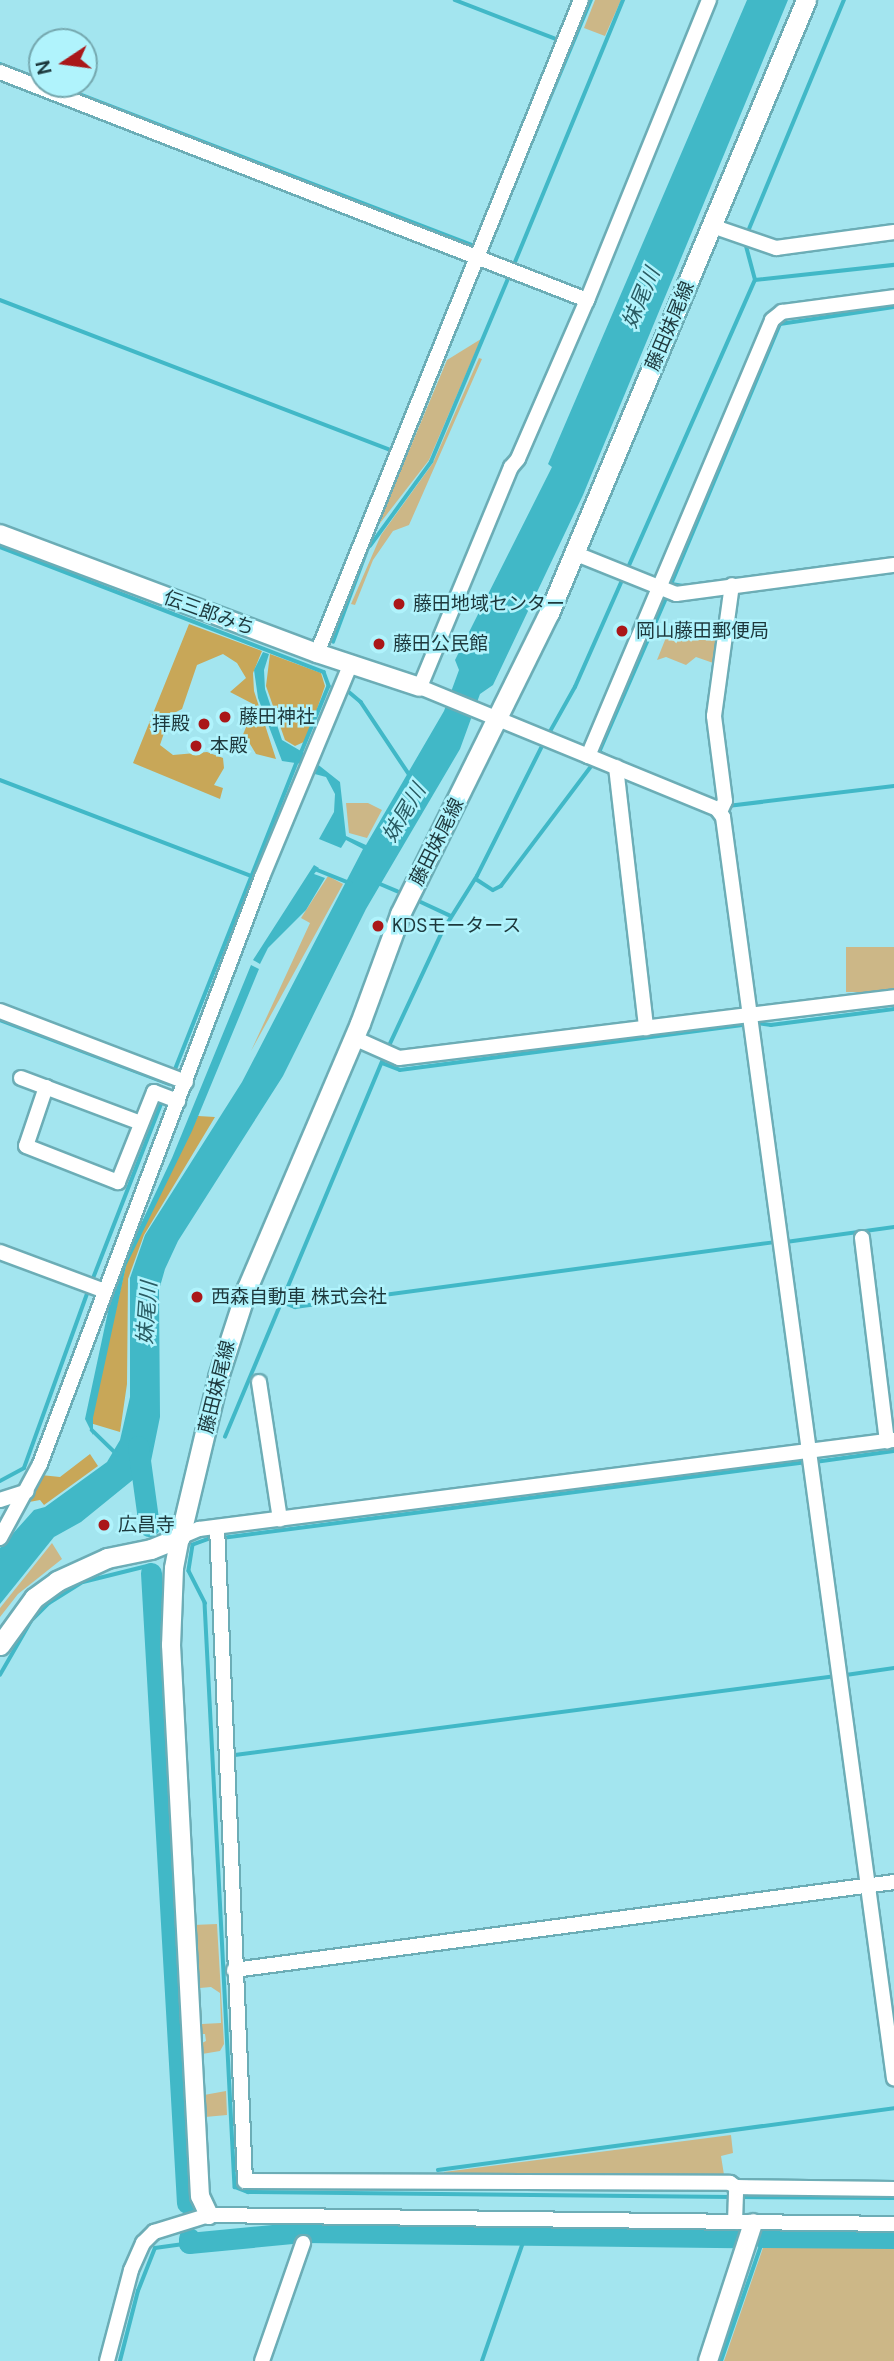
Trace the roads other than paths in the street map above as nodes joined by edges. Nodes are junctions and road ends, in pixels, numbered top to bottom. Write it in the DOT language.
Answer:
graph roads {
  1 [pos="581,0"];
  2 [pos="709,0"];
  3 [pos="806,0"];
  4 [pos="0,72"];
  5 [pos="712,226"];
  6 [pos="894,232"];
  7 [pos="480,254"];
  8 [pos="894,297"];
  9 [pos="587,300"];
  10 [pos="0,534"];
  11 [pos="574,553"];
  12 [pos="894,565"];
  13 [pos="732,585"];
  14 [pos="666,590"];
  15 [pos="317,653"];
  16 [pos="351,663"];
  17 [pos="429,690"];
  18 [pos="490,716"];
  19 [pos="594,758"];
  20 [pos="616,767"];
  21 [pos="723,807"];
  22 [pos="894,998"];
  23 [pos="0,1011"];
  24 [pos="749,1015"];
  25 [pos="646,1028"];
  26 [pos="354,1038"];
  27 [pos="21,1078"];
  28 [pos="177,1078"];
  29 [pos="46,1087"];
  30 [pos="169,1098"];
  31 [pos="141,1123"];
  32 [pos="862,1238"];
  33 [pos="0,1252"];
  34 [pos="95,1287"];
  35 [pos="259,1382"];
  36 [pos="890,1440"];
  37 [pos="811,1458"];
  38 [pos="27,1491"];
  39 [pos="0,1500"];
  40 [pos="280,1519"];
  41 [pos="217,1527"];
  42 [pos="180,1537"];
  43 [pos="0,1538"];
  44 [pos="0,1645"];
  45 [pos="894,1882"];
  46 [pos="869,1890"];
  47 [pos="234,1974"];
  48 [pos="894,2078"];
  49 [pos="894,2189"];
  50 [pos="736,2194"];
  51 [pos="209,2215"];
  52 [pos="744,2223"];
  53 [pos="894,2224"];
  54 [pos="303,2242"];
  55 [pos="107,2361"];
  56 [pos="262,2361"];
  57 [pos="708,2361"];
  1 -- 7 [label="street"];
  2 -- 9 [label="street"];
  3 -- 5 [label="main road, 藤田妹尾線"];
  4 -- 7 [label="street"];
  5 -- 6 [label="street"];
  5 -- 11 [label="main road, 藤田妹尾線"];
  7 -- 9 [label="street"];
  7 -- 15 [label="street"];
  8 -- 14 [label="street"];
  9 -- 17 [label="street"];
  10 -- 15 [label="street, 伝三郎みち"];
  11 -- 14 [label="street"];
  11 -- 18 [label="main road, 藤田妹尾線"];
  12 -- 13 [label="street"];
  13 -- 14 [label="street"];
  13 -- 21 [label="street"];
  14 -- 19 [label="street"];
  15 -- 16 [label="street, 伝三郎みち"];
  16 -- 17 [label="street, 伝三郎みち"];
  16 -- 28 [label="street"];
  17 -- 18 [label="street"];
  18 -- 19 [label="street"];
  18 -- 26 [label="main road, 藤田妹尾線"];
  19 -- 20 [label="street"];
  20 -- 21 [label="street"];
  20 -- 25 [label="street"];
  21 -- 24 [label="street"];
  22 -- 24 [label="street"];
  23 -- 28 [label="street"];
  24 -- 25 [label="street"];
  24 -- 37 [label="street"];
  25 -- 26 [label="street"];
  26 -- 42 [label="main road, 藤田妹尾線"];
  27 -- 29 [label="street"];
  28 -- 30 [label="street"];
  29 -- 31 [label="street"];
  29 -- 31 [label="street"];
  30 -- 31 [label="street"];
  30 -- 34 [label="street"];
  32 -- 36 [label="street"];
  33 -- 34 [label="street"];
  34 -- 38 [label="street"];
  35 -- 40 [label="street"];
  36 -- 37 [label="street"];
  37 -- 40 [label="street"];
  37 -- 46 [label="street"];
  38 -- 39 [label="street"];
  38 -- 43 [label="street"];
  40 -- 41 [label="street"];
  41 -- 42 [label="street"];
  41 -- 47 [label="street"];
  42 -- 44 [label="main road"];
  42 -- 51 [label="street"];
  45 -- 46 [label="street"];
  46 -- 47 [label="street"];
  46 -- 48 [label="street"];
  47 -- 50 [label="street"];
  49 -- 50 [label="street"];
  50 -- 52 [label="street"];
  51 -- 52 [label="street"];
  51 -- 55 [label="street"];
  52 -- 53 [label="street"];
  52 -- 57 [label="street"];
  54 -- 56 [label="street"];
}
